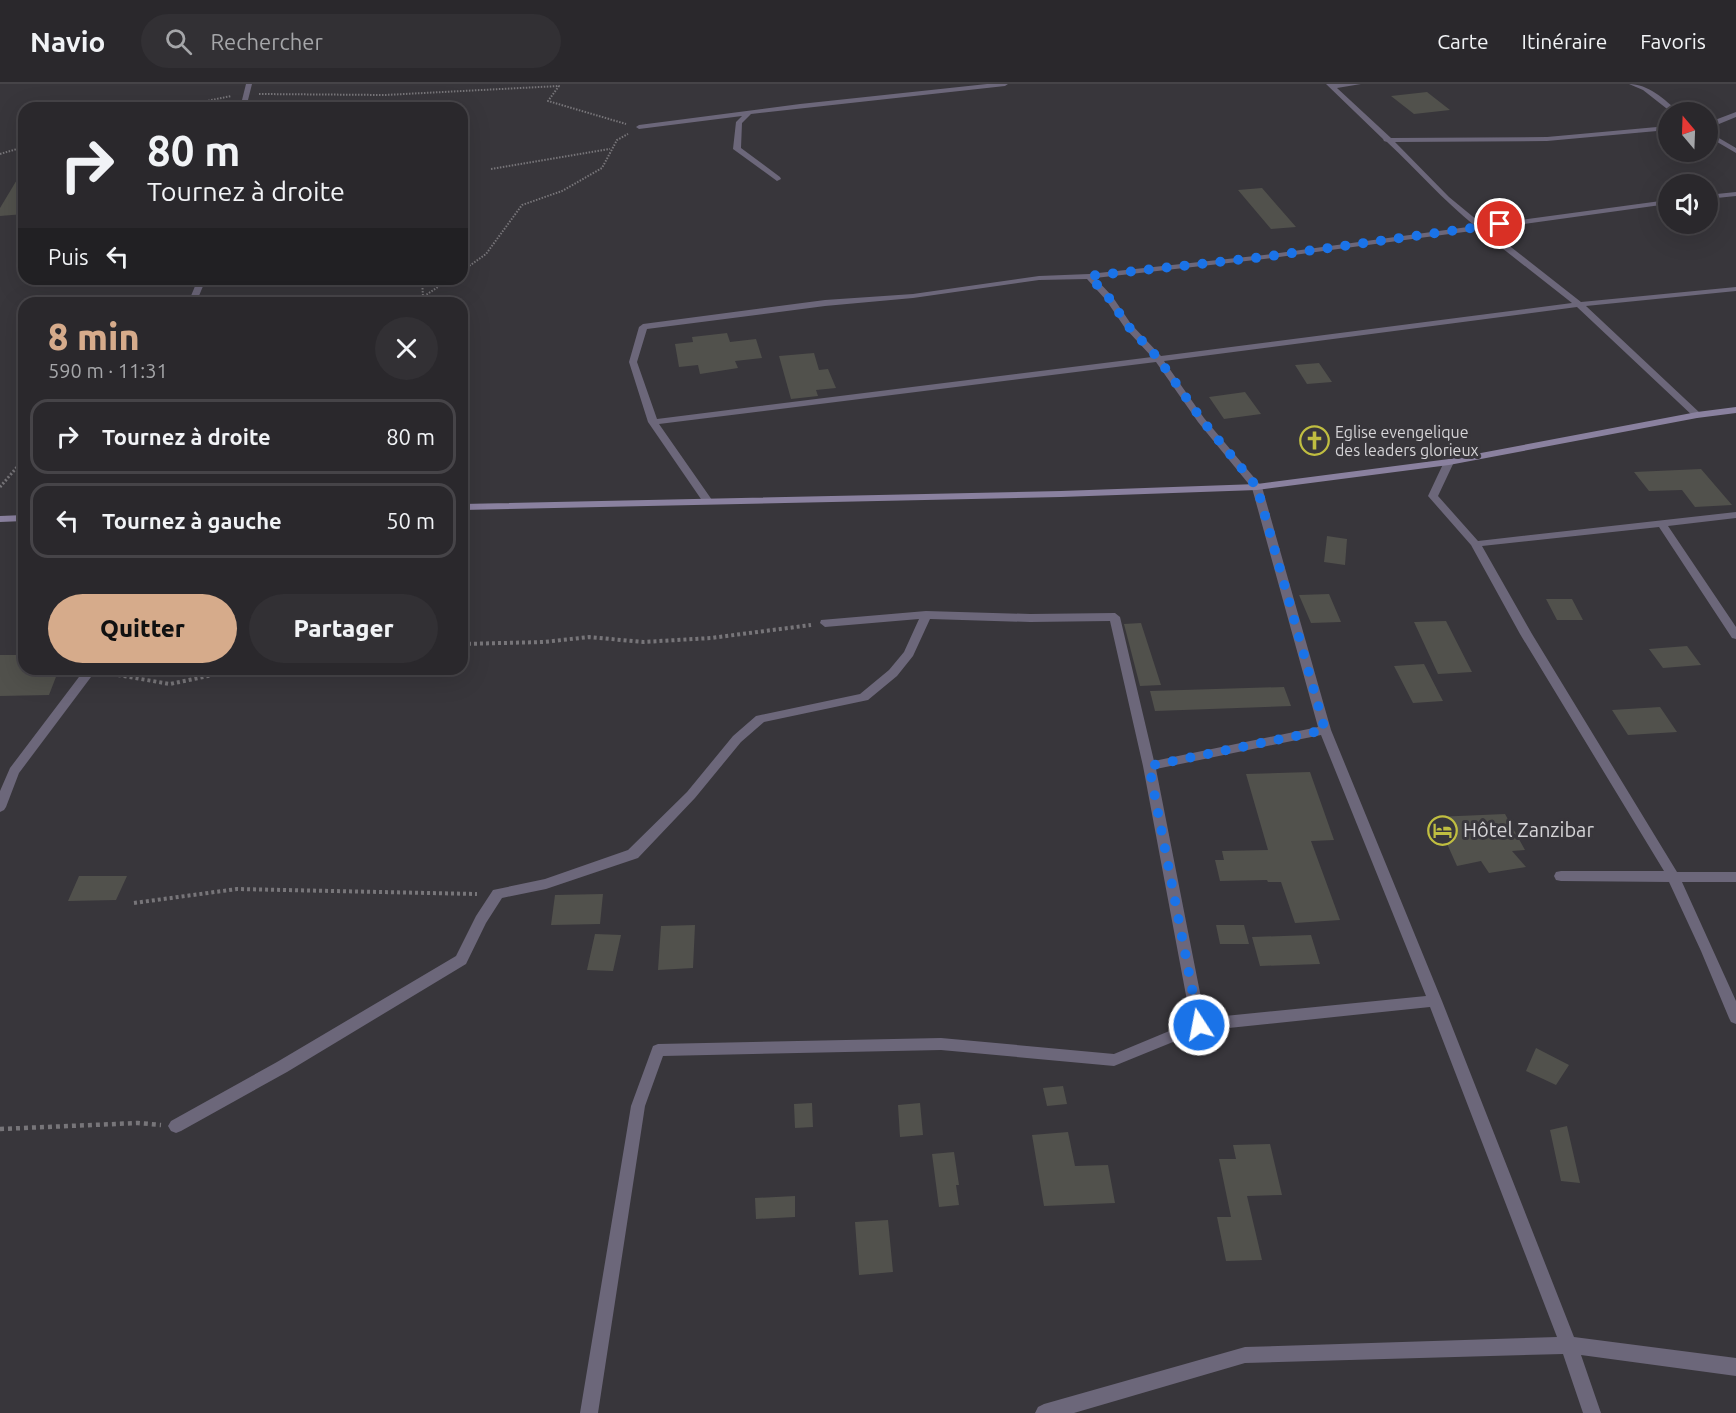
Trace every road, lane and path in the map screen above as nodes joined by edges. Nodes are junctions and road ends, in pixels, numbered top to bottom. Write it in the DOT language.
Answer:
graph roads {
  1 [pos="249,84"];
  2 [pos="564,84"];
  3 [pos="1005,84"];
  4 [pos="1358,84"];
  5 [pos="1632,84"];
  6 [pos="989,85"];
  7 [pos="1330,85"];
  8 [pos="557,86"];
  9 [pos="1643,87"];
  10 [pos="247,93"];
  11 [pos="203,102"];
  12 [pos="245,102"];
  13 [pos="1662,102"];
  14 [pos="748,114"];
  15 [pos="1736,114"];
  16 [pos="1718,123"];
  17 [pos="639,127"];
  18 [pos="1658,129"];
  19 [pos="1386,140"];
  20 [pos="1718,140"];
  21 [pos="18,149"];
  22 [pos="611,149"];
  23 [pos="1736,151"];
  24 [pos="0,154"];
  25 [pos="491,169"];
  26 [pos="777,179"];
  27 [pos="1736,194"];
  28 [pos="1718,196"];
  29 [pos="1658,203"];
  30 [pos="1481,226"];
  31 [pos="468,267"];
  32 [pos="1089,276"];
  33 [pos="422,285"];
  34 [pos="441,285"];
  35 [pos="1736,290"];
  36 [pos="423,297"];
  37 [pos="1578,303"];
  38 [pos="1158,358"];
  39 [pos="1736,410"];
  40 [pos="1697,415"];
  41 [pos="653,422"];
  42 [pos="1449,462"];
  43 [pos="18,466"];
  44 [pos="0,487"];
  45 [pos="1257,487"];
  46 [pos="707,500"];
  47 [pos="468,507"];
  48 [pos="1736,515"];
  49 [pos="18,518"];
  50 [pos="0,519"];
  51 [pos="1662,524"];
  52 [pos="1475,544"];
  53 [pos="926,615"];
  54 [pos="825,623"];
  55 [pos="1736,635"];
  56 [pos="468,644"];
  57 [pos="87,675"];
  58 [pos="119,675"];
  59 [pos="213,675"];
  60 [pos="1325,730"];
  61 [pos="1149,766"];
  62 [pos="0,807"];
  63 [pos="1561,876"];
  64 [pos="1673,876"];
  65 [pos="1736,877"];
  66 [pos="498,894"];
  67 [pos="134,903"];
  68 [pos="1434,1001"];
  69 [pos="1736,1018"];
  70 [pos="1199,1025"];
  71 [pos="176,1126"];
  72 [pos="0,1129"];
  73 [pos="1569,1345"];
  74 [pos="1736,1367"];
  75 [pos="589,1413"];
  76 [pos="1044,1413"];
  77 [pos="1592,1413"];
  1 -- 10 [label="street"];
  2 -- 8 [label="path"];
  3 -- 6 [label="street"];
  4 -- 7 [label="street"];
  5 -- 9 [label="street"];
  6 -- 14 [label="street"];
  7 -- 19 [label="street"];
  8 -- 10 [label="path"];
  8 -- 17 [label="path"];
  9 -- 13 [label="street"];
  10 -- 11 [label="path"];
  10 -- 12 [label="street"];
  14 -- 17 [label="street"];
  14 -- 26 [label="street"];
  15 -- 16 [label="street"];
  17 -- 22 [label="path"];
  18 -- 19 [label="street"];
  19 -- 30 [label="street"];
  20 -- 23 [label="street"];
  21 -- 24 [label="path"];
  22 -- 25 [label="path"];
  22 -- 31 [label="path"];
  27 -- 28 [label="street"];
  29 -- 30 [label="street"];
  30 -- 32 [label="street"];
  30 -- 37 [label="street"];
  32 -- 38 [label="street"];
  32 -- 41 [label="street"];
  33 -- 36 [label="path"];
  34 -- 36 [label="path"];
  35 -- 37 [label="street"];
  37 -- 38 [label="street"];
  37 -- 40 [label="street"];
  38 -- 41 [label="street"];
  38 -- 45 [label="street"];
  39 -- 40 [label="street"];
  40 -- 42 [label="street"];
  41 -- 46 [label="street"];
  42 -- 45 [label="street"];
  42 -- 52 [label="street"];
  43 -- 44 [label="path"];
  45 -- 46 [label="street"];
  45 -- 60 [label="street"];
  46 -- 47 [label="street"];
  48 -- 51 [label="street"];
  49 -- 50 [label="street"];
  51 -- 52 [label="street"];
  51 -- 55 [label="street"];
  52 -- 64 [label="street"];
  53 -- 54 [label="street"];
  53 -- 61 [label="street"];
  53 -- 66 [label="street"];
  54 -- 56 [label="path"];
  57 -- 62 [label="street"];
  58 -- 59 [label="path"];
  60 -- 61 [label="street"];
  60 -- 68 [label="street"];
  61 -- 70 [label="street"];
  63 -- 64 [label="street"];
  64 -- 65 [label="street"];
  64 -- 69 [label="street"];
  66 -- 67 [label="path"];
  66 -- 71 [label="street"];
  68 -- 70 [label="street"];
  68 -- 73 [label="street"];
  70 -- 75 [label="street"];
  71 -- 72 [label="path"];
  73 -- 74 [label="street"];
  73 -- 76 [label="street"];
  73 -- 77 [label="street"];
}
